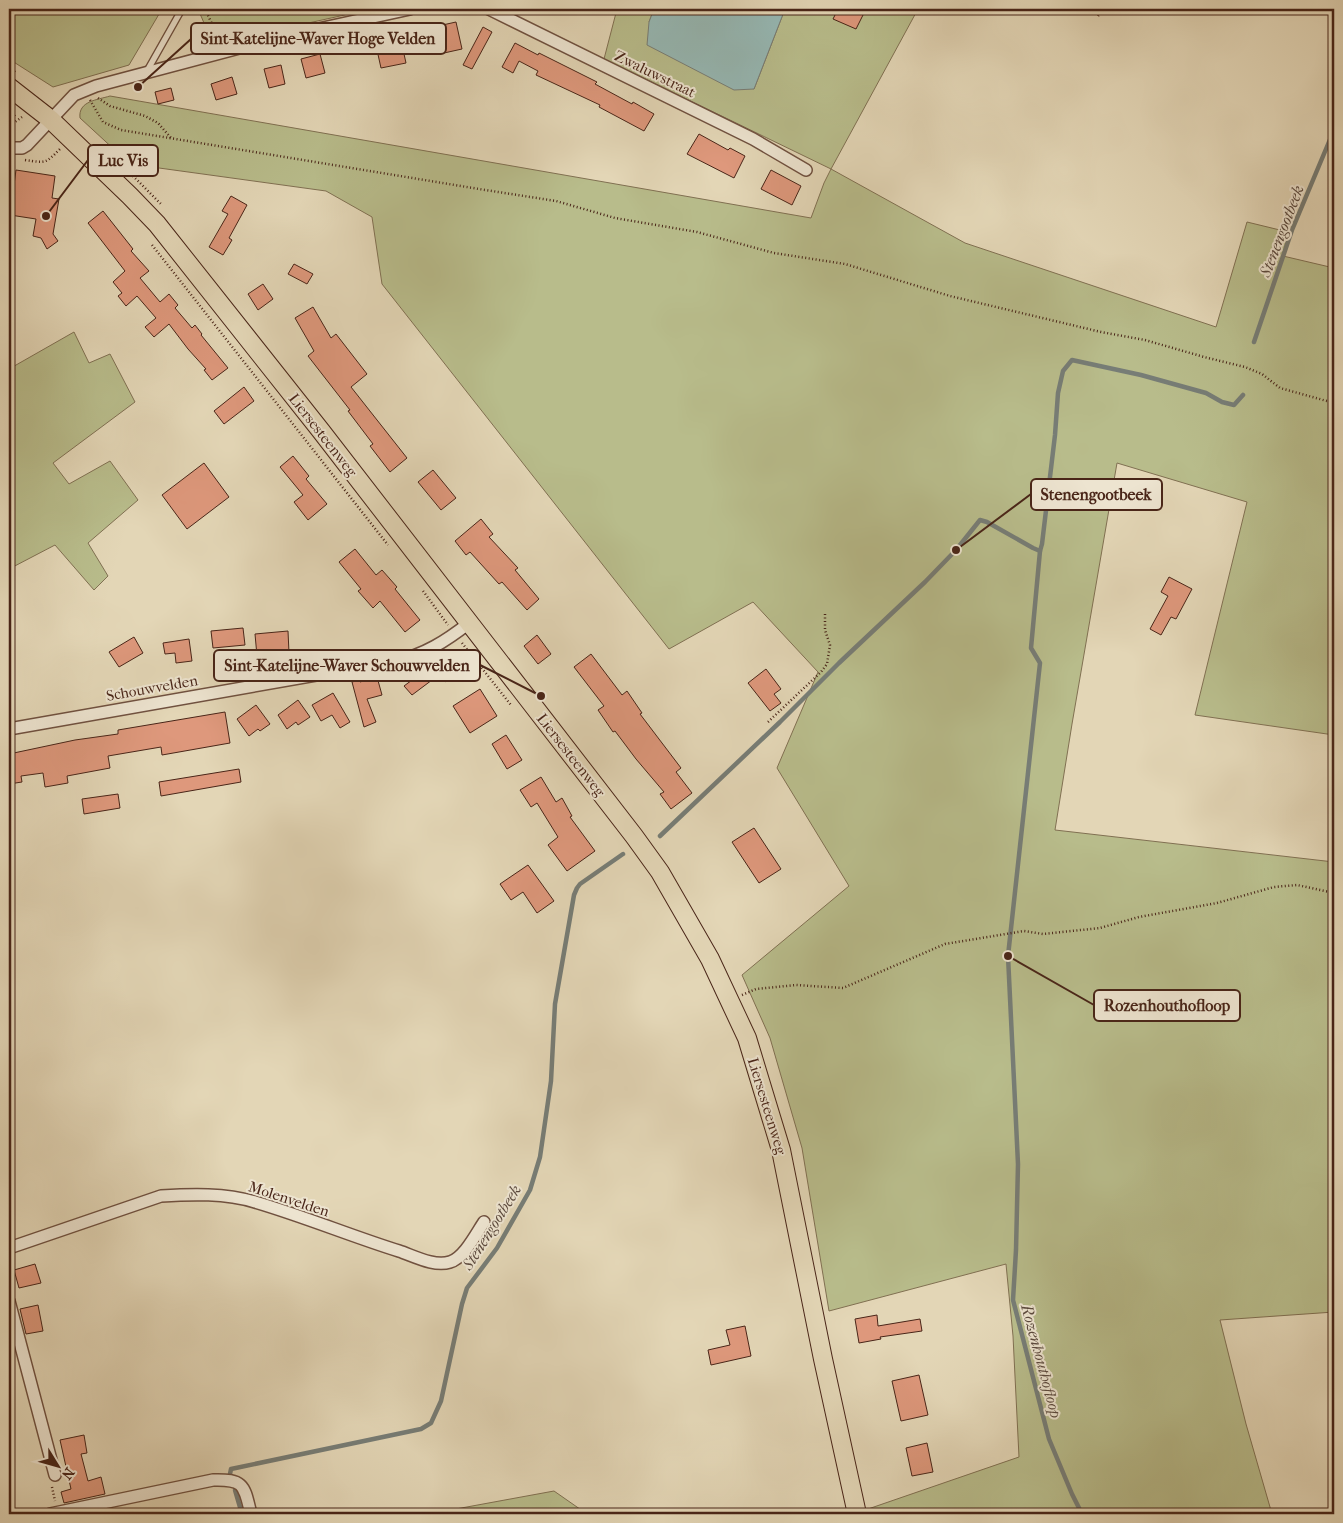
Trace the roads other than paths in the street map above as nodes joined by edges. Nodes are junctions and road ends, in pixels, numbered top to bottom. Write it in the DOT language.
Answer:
graph roads {
  1 [pos="182,9"];
  2 [pos="410,9"];
  3 [pos="489,9"];
  4 [pos="146,72"];
  5 [pos="9,87"];
  6 [pos="50,119"];
  7 [pos="9,148"];
  8 [pos="806,170"];
  9 [pos="469,623"];
  10 [pos="9,729"];
  11 [pos="484,1222"];
  12 [pos="9,1248"];
  13 [pos="9,1301"];
  14 [pos="55,1475"];
  15 [pos="54,1513"];
  16 [pos="251,1514"];
  17 [pos="857,1514"];
  1 -- 4 [label="lane"];
  2 -- 4 [label="street"];
  3 -- 8 [label="street, Zwaluwstraat"];
  4 -- 6 [label="street"];
  5 -- 6 [label="main road, Liersesteenweg"];
  6 -- 7 [label="street"];
  6 -- 9 [label="main road, Liersesteenweg"];
  9 -- 10 [label="street, Schouwvelden"];
  9 -- 17 [label="main road, Liersesteenweg"];
  11 -- 12 [label="street, Molenvelden"];
  13 -- 14 [label="street"];
  15 -- 16 [label="street"];
}
